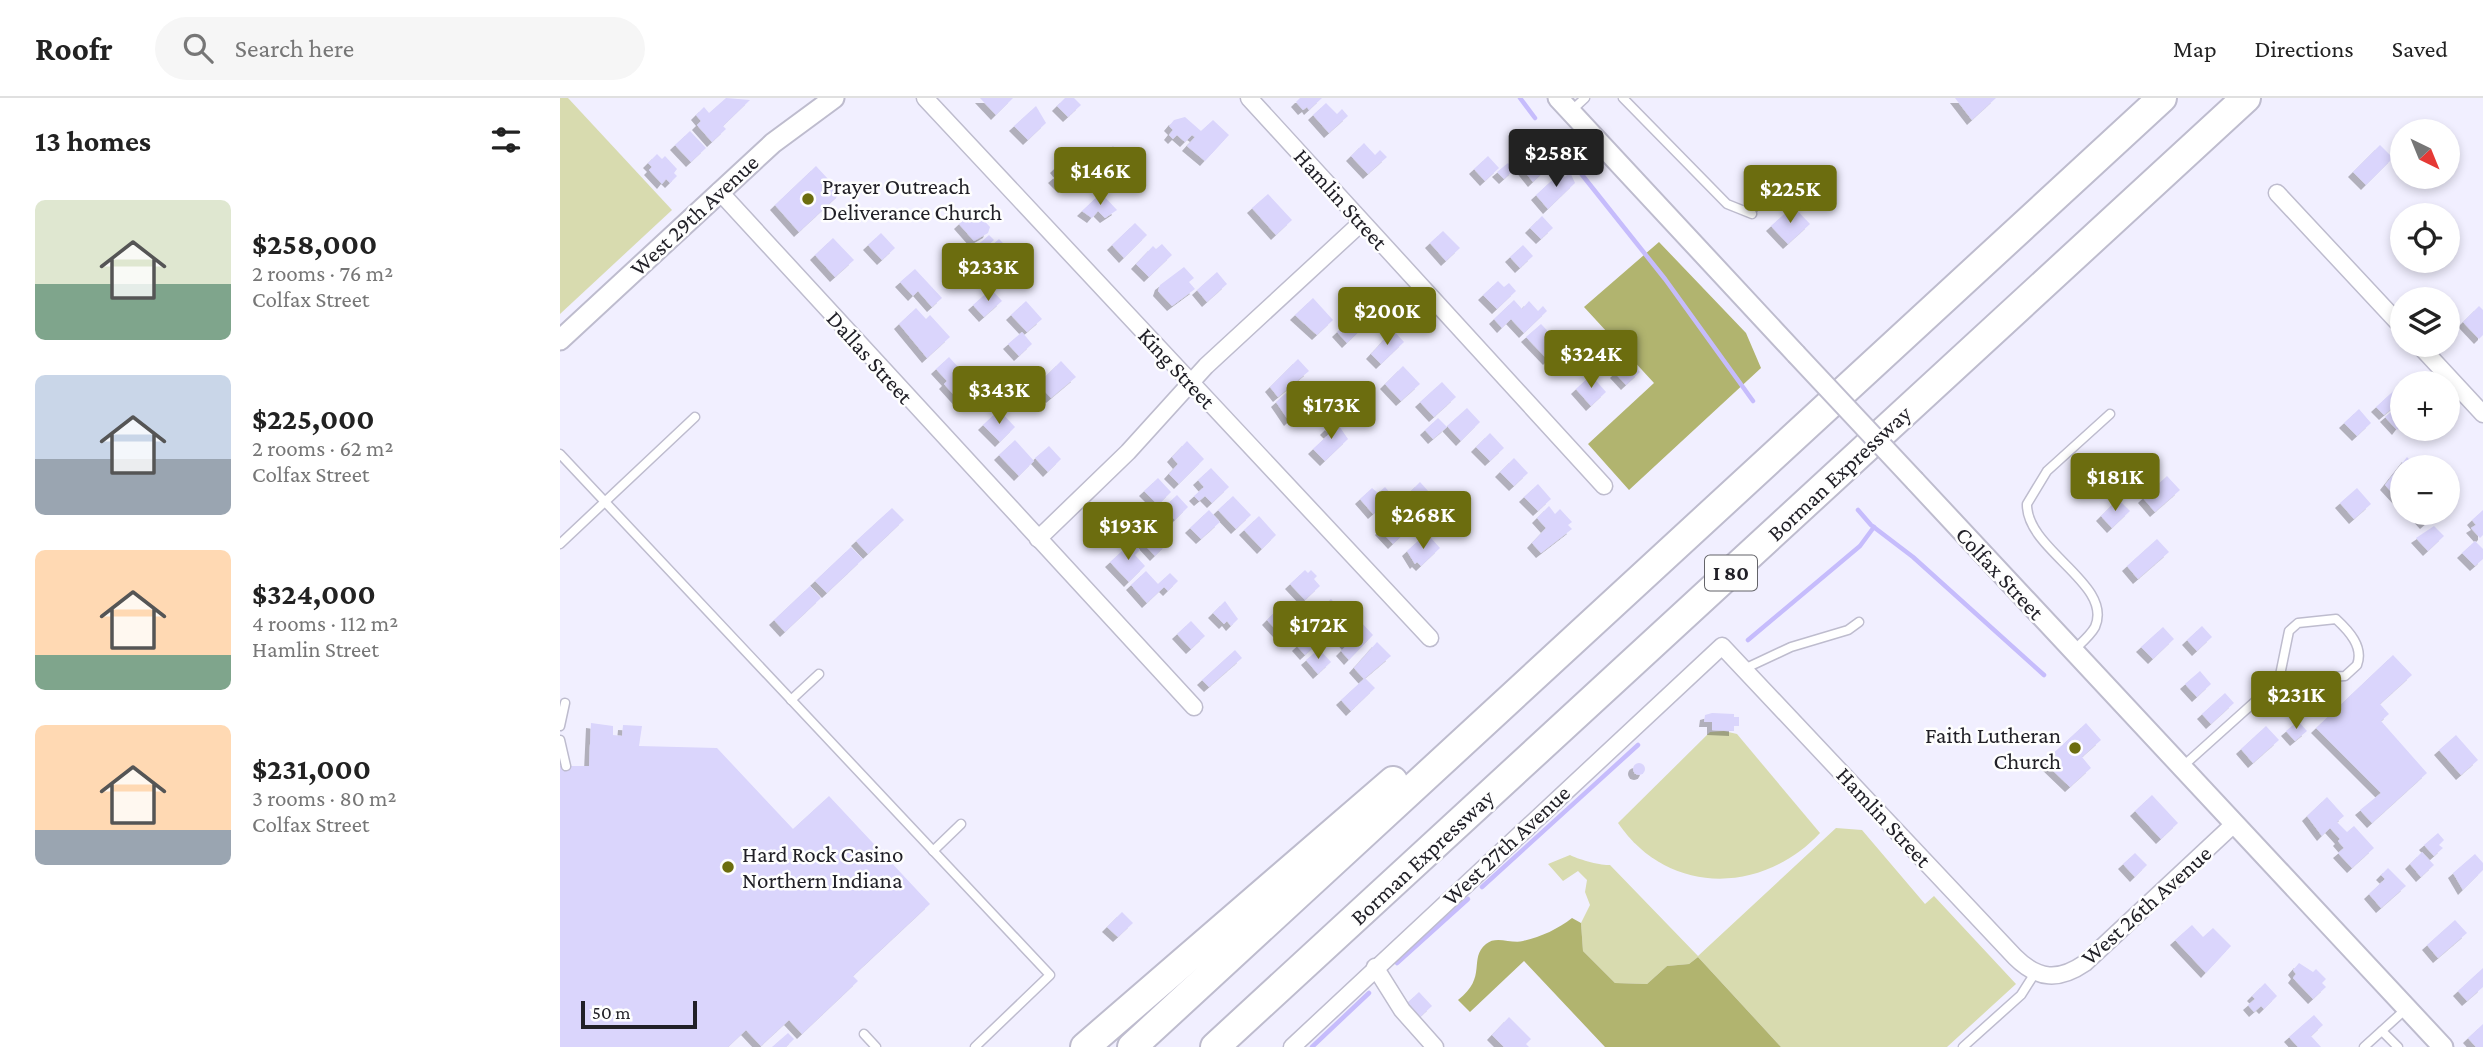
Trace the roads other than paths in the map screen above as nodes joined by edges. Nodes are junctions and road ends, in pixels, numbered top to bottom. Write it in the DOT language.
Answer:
graph roads {
  1 [pos="834,98"];
  2 [pos="925,98"];
  3 [pos="1249,98"];
  4 [pos="1623,98"];
  5 [pos="2162,98"];
  6 [pos="2246,98"];
  7 [pos="1571,102"];
  8 [pos="719,191"];
  9 [pos="2277,193"];
  10 [pos="1752,214"];
  11 [pos="1361,223"];
  12 [pos="2390,314"];
  13 [pos="560,340"];
  14 [pos="2430,357"];
  15 [pos="1191,382"];
  16 [pos="2110,414"];
  17 [pos="2483,414"];
  18 [pos="695,417"];
  19 [pos="560,454"];
  20 [pos="1604,486"];
  21 [pos="605,502"];
  22 [pos="1038,539"];
  23 [pos="560,544"];
  24 [pos="1859,622"];
  25 [pos="1430,638"];
  26 [pos="1722,646"];
  27 [pos="2073,651"];
  28 [pos="1744,669"];
  29 [pos="819,674"];
  30 [pos="2279,680"];
  31 [pos="1512,696"];
  32 [pos="791,700"];
  33 [pos="565,704"];
  34 [pos="1194,707"];
  35 [pos="560,726"];
  36 [pos="560,740"];
  37 [pos="566,766"];
  38 [pos="2182,767"];
  39 [pos="961,824"];
  40 [pos="2234,824"];
  41 [pos="933,851"];
  42 [pos="1375,967"];
  43 [pos="2035,973"];
  44 [pos="2052,977"];
  45 [pos="2407,1008"];
  46 [pos="2382,1031"];
  47 [pos="864,1034"];
  48 [pos="2437,1045"];
  49 [pos="876,1047"];
  50 [pos="975,1047"];
  51 [pos="1085,1047"];
  52 [pos="1132,1047"];
  53 [pos="1215,1047"];
  54 [pos="1293,1047"];
  55 [pos="1435,1047"];
  56 [pos="1963,1047"];
  57 [pos="2364,1047"];
  58 [pos="2398,1047"];
  1 -- 8 [label="street, West 29th Avenue"];
  2 -- 15 [label="street, King Street"];
  3 -- 11 [label="street, Hamlin Street"];
  4 -- 10 [label="lane"];
  5 -- 31 [label="highway, I 80"];
  6 -- 53 [label="highway, Borman Expressway / I 80"];
  7 -- 27 [label="street, Colfax Street, bridge"];
  8 -- 13 [label="street, West 29th Avenue"];
  8 -- 22 [label="street, Dallas Street"];
  9 -- 12 [label="street"];
  11 -- 15 [label="street"];
  11 -- 20 [label="street, Hamlin Street"];
  14 -- 17 [label="street"];
  15 -- 22 [label="street"];
  15 -- 25 [label="street, King Street"];
  16 -- 27 [label="lane"];
  18 -- 21 [label="lane"];
  19 -- 21 [label="lane"];
  21 -- 23 [label="lane"];
  21 -- 32 [label="lane"];
  22 -- 34 [label="street, Dallas Street"];
  24 -- 28 [label="lane"];
  26 -- 28 [label="street, Hamlin Street"];
  26 -- 42 [label="street, West 27th Avenue"];
  27 -- 38 [label="street, Colfax Street"];
  28 -- 43 [label="street, Hamlin Street"];
  29 -- 32 [label="lane"];
  30 -- 30 [label="lane"];
  30 -- 38 [label="lane"];
  31 -- 51 [label="highway"];
  31 -- 52 [label="highway, I 80"];
  32 -- 41 [label="lane"];
  33 -- 35 [label="lane"];
  36 -- 37 [label="lane"];
  38 -- 40 [label="street, Colfax Street"];
  39 -- 41 [label="lane"];
  40 -- 44 [label="street, West 26th Avenue"];
  40 -- 45 [label="street, Colfax Street"];
  41 -- 50 [label="lane"];
  42 -- 54 [label="street, West 27th Avenue"];
  42 -- 55 [label="street"];
  43 -- 44 [label="street, Hamlin Street"];
  43 -- 56 [label="lane"];
  45 -- 46 [label="lane"];
  45 -- 48 [label="street, Colfax Street"];
  46 -- 57 [label="lane"];
  46 -- 58 [label="lane"];
  47 -- 49 [label="lane"];
}
